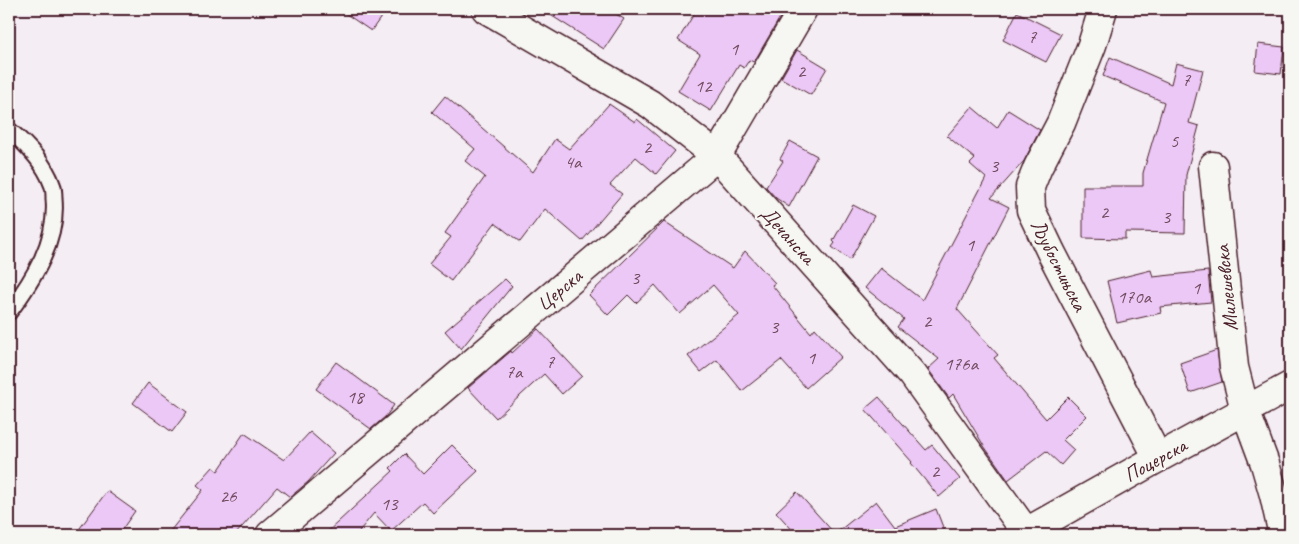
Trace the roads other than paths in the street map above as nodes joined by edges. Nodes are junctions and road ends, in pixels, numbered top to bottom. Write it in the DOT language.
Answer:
graph roads {
  1 [pos="486,9"];
  2 [pos="803,9"];
  3 [pos="1103,9"];
  4 [pos="9,130"];
  5 [pos="717,156"];
  6 [pos="1213,166"];
  7 [pos="9,312"];
  8 [pos="1290,386"];
  9 [pos="1245,410"];
  10 [pos="1158,458"];
  11 [pos="1023,534"];
  12 [pos="270,535"];
  13 [pos="1283,535"];
  1 -- 5 [label="street, Дечанска"];
  2 -- 5 [label="street, Церска"];
  3 -- 10 [label="street, Љубостињска"];
  4 -- 7 [label="lane"];
  5 -- 11 [label="street, Дечанска"];
  5 -- 12 [label="street, Церска"];
  6 -- 9 [label="street, Милешевска"];
  8 -- 9 [label="street, Поцерска"];
  9 -- 10 [label="street, Поцерска"];
  9 -- 13 [label="street, Милешевска"];
  10 -- 11 [label="street, Поцерска"];
}
